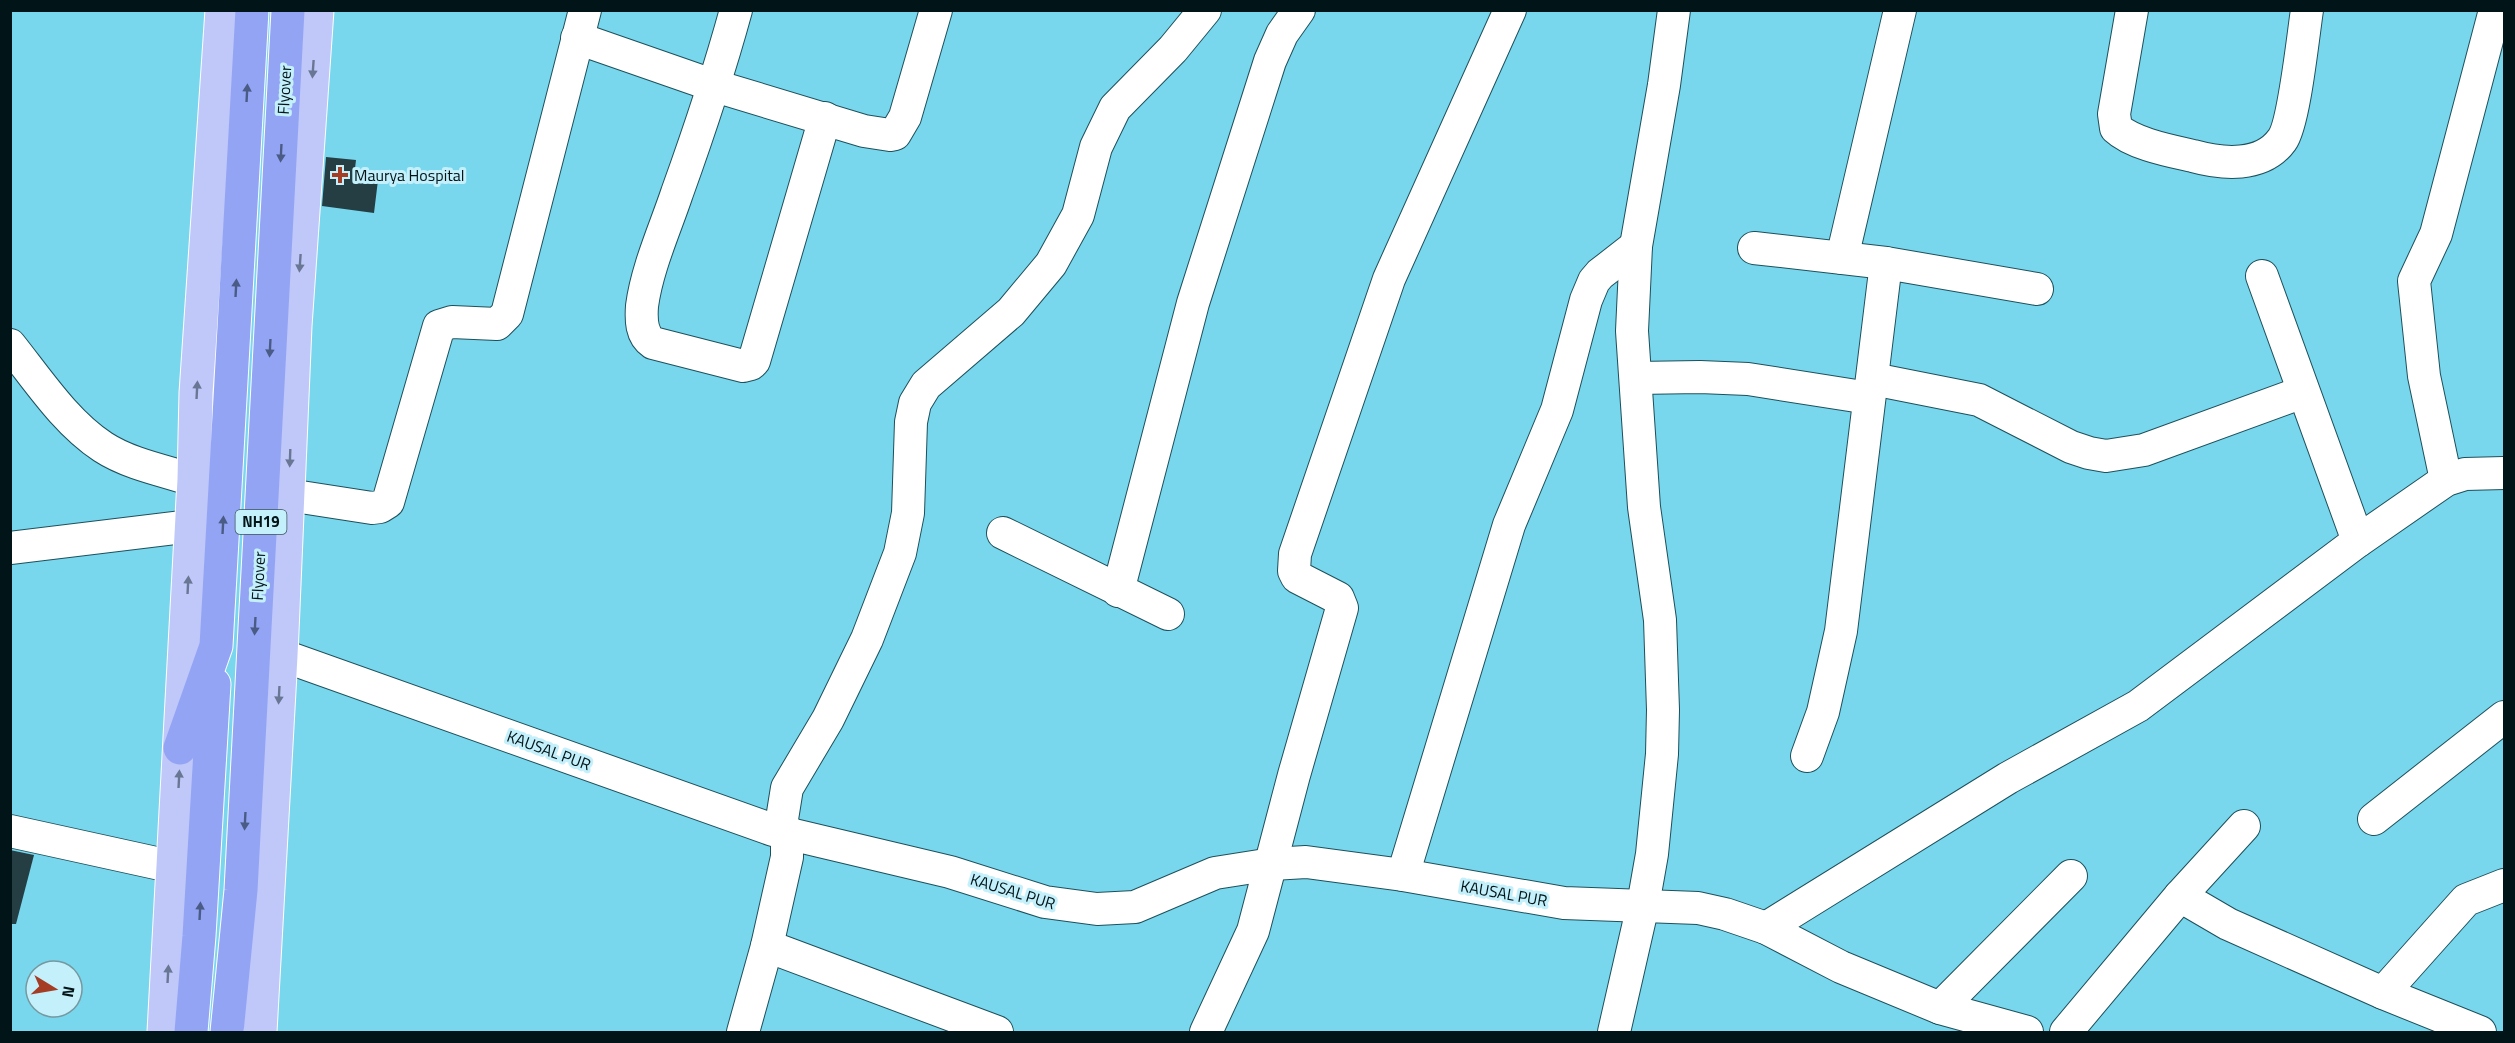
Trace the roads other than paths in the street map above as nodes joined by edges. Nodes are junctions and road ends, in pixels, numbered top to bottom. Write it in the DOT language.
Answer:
graph roads {
  1 [pos="222,10"];
  2 [pos="252,10"];
  3 [pos="288,10"];
  4 [pos="317,10"];
  5 [pos="736,10"];
  6 [pos="936,10"];
  7 [pos="1205,10"];
  8 [pos="1299,10"];
  9 [pos="1510,10"];
  10 [pos="1674,10"];
  11 [pos="1900,10"];
  12 [pos="2132,10"];
  13 [pos="2307,10"];
  14 [pos="2495,10"];
  15 [pos="581,24"];
  16 [pos="715,86"];
  17 [pos="825,118"];
  18 [pos="1636,246"];
  19 [pos="1754,248"];
  20 [pos="1842,258"];
  21 [pos="1886,263"];
  22 [pos="2262,276"];
  23 [pos="2037,289"];
  24 [pos="10,345"];
  25 [pos="1636,378"];
  26 [pos="1871,389"];
  27 [pos="2303,392"];
  28 [pos="2505,474"];
  29 [pos="194,480"];
  30 [pos="2446,480"];
  31 [pos="288,495"];
  32 [pos="191,526"];
  33 [pos="1003,532"];
  34 [pos="2358,541"];
  35 [pos="10,548"];
  36 [pos="1118,591"];
  37 [pos="1168,614"];
  38 [pos="216,646"];
  39 [pos="281,655"];
  40 [pos="2505,717"];
  41 [pos="180,748"];
  42 [pos="1807,756"];
  43 [pos="2374,819"];
  44 [pos="2244,826"];
  45 [pos="10,831"];
  46 [pos="786,834"];
  47 [pos="1272,864"];
  48 [pos="174,867"];
  49 [pos="1403,875"];
  50 [pos="2071,876"];
  51 [pos="2505,885"];
  52 [pos="2180,896"];
  53 [pos="1643,905"];
  54 [pos="1766,928"];
  55 [pos="767,946"];
  56 [pos="2383,993"];
  57 [pos="1940,1008"];
  58 [pos="1967,1025"];
  59 [pos="164,1032"];
  60 [pos="190,1032"];
  61 [pos="226,1032"];
  62 [pos="260,1032"];
  63 [pos="742,1032"];
  64 [pos="997,1032"];
  65 [pos="1206,1032"];
  66 [pos="1614,1032"];
  67 [pos="2026,1032"];
  68 [pos="2066,1032"];
  69 [pos="2480,1032"];
  29 -- 1 [label="main road, one-way"];
  38 -- 2 [label="highway, NH19, one-way"];
  3 -- 61 [label="highway, Flyover / NH19, one-way"];
  4 -- 31 [label="main road, one-way"];
  5 -- 16 [label="street"];
  6 -- 17 [label="street"];
  7 -- 46 [label="street"];
  8 -- 36 [label="street"];
  9 -- 47 [label="street"];
  10 -- 18 [label="street"];
  11 -- 20 [label="street"];
  12 -- 13 [label="street"];
  14 -- 30 [label="street"];
  15 -- 16 [label="street"];
  15 -- 31 [label="street"];
  16 -- 17 [label="street"];
  16 -- 17 [label="street"];
  18 -- 25 [label="street"];
  18 -- 49 [label="street"];
  19 -- 20 [label="street"];
  20 -- 21 [label="street"];
  21 -- 23 [label="street"];
  21 -- 26 [label="street"];
  22 -- 27 [label="street"];
  24 -- 29 [label="street"];
  25 -- 26 [label="street"];
  25 -- 53 [label="street"];
  26 -- 27 [label="street"];
  26 -- 42 [label="street"];
  27 -- 34 [label="street"];
  28 -- 30 [label="street"];
  29 -- 32 [label="main road"];
  30 -- 34 [label="street"];
  31 -- 39 [label="main road"];
  32 -- 35 [label="street"];
  41 -- 32 [label="main road, one-way"];
  33 -- 36 [label="street"];
  34 -- 54 [label="street"];
  36 -- 37 [label="street"];
  38 -- 41 [label="highway"];
  60 -- 38 [label="highway, NH19, one-way"];
  39 -- 46 [label="street, KAUSAL PUR"];
  39 -- 62 [label="main road, one-way"];
  40 -- 43 [label="street"];
  48 -- 41 [label="main road, one-way"];
  44 -- 52 [label="street"];
  45 -- 48 [label="street"];
  46 -- 47 [label="street, KAUSAL PUR"];
  46 -- 55 [label="street"];
  47 -- 49 [label="street, KAUSAL PUR"];
  47 -- 65 [label="street"];
  59 -- 48 [label="main road, one-way"];
  49 -- 53 [label="street, KAUSAL PUR"];
  50 -- 57 [label="street"];
  51 -- 56 [label="street"];
  52 -- 56 [label="street"];
  52 -- 68 [label="street"];
  53 -- 54 [label="street, KAUSAL PUR"];
  53 -- 66 [label="street"];
  54 -- 57 [label="street, KAUSAL PUR"];
  55 -- 63 [label="street"];
  55 -- 64 [label="street"];
  56 -- 69 [label="street"];
  57 -- 58 [label="street, KAUSAL PUR"];
  58 -- 67 [label="street, KAUSAL PUR"];
}
